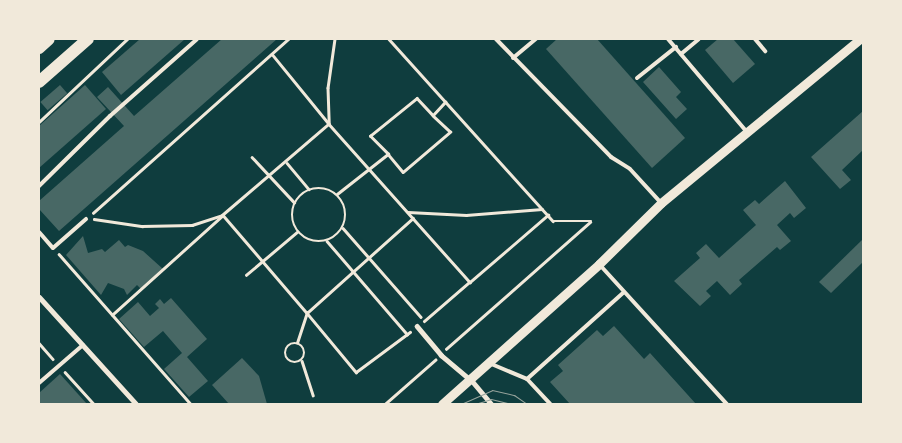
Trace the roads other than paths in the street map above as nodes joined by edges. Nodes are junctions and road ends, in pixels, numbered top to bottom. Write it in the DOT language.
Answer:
graph roads {
  1 [pos="49,39"];
  2 [pos="88,39"];
  3 [pos="196,39"];
  4 [pos="496,39"];
  5 [pos="536,39"];
  6 [pos="668,39"];
  7 [pos="699,39"];
  8 [pos="755,39"];
  9 [pos="860,39"];
  10 [pos="676,47"];
  11 [pos="39,48"];
  12 [pos="765,51"];
  13 [pos="681,54"];
  14 [pos="513,58"];
  15 [pos="637,78"];
  16 [pos="39,82"];
  17 [pos="747,132"];
  18 [pos="39,186"];
  19 [pos="661,203"];
  20 [pos="86,219"];
  21 [pos="39,232"];
  22 [pos="599,264"];
  23 [pos="624,292"];
  24 [pos="39,296"];
  25 [pos="417,326"];
  26 [pos="83,344"];
  27 [pos="489,363"];
  28 [pos="471,380"];
  29 [pos="528,380"];
  30 [pos="39,384"];
  31 [pos="136,404"];
  32 [pos="442,404"];
  33 [pos="491,404"];
  34 [pos="550,404"];
  35 [pos="727,404"];
  1 -- 11 [label="main road"];
  2 -- 16 [label="main road"];
  3 -- 18 [label="lane"];
  4 -- 14 [label="lane"];
  5 -- 14 [label="lane"];
  6 -- 10 [label="lane"];
  7 -- 13 [label="lane"];
  8 -- 12 [label="lane"];
  9 -- 17 [label="street"];
  10 -- 13 [label="lane"];
  10 -- 15 [label="lane"];
  13 -- 17 [label="lane"];
  14 -- 19 [label="lane"];
  17 -- 19 [label="street"];
  19 -- 22 [label="street"];
  20 -- 21 [label="lane"];
  22 -- 23 [label="lane"];
  22 -- 27 [label="street"];
  23 -- 29 [label="lane"];
  23 -- 35 [label="lane"];
  24 -- 26 [label="street"];
  25 -- 28 [label="street"];
  26 -- 30 [label="lane"];
  26 -- 31 [label="street"];
  27 -- 28 [label="street"];
  27 -- 29 [label="lane"];
  28 -- 32 [label="street"];
  28 -- 33 [label="street"];
  29 -- 34 [label="lane"];
}
